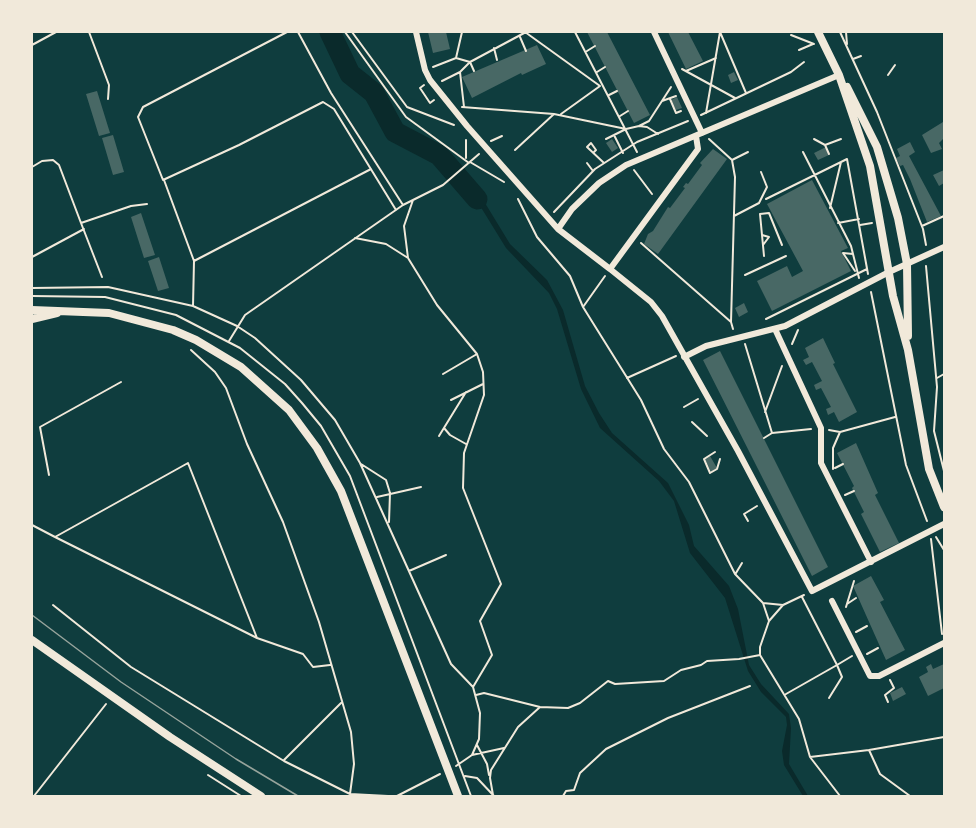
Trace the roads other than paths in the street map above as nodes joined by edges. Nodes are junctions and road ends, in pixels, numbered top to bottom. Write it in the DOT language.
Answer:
graph roads {
  1 [pos="416,32"];
  2 [pos="654,32"];
  3 [pos="818,32"];
  4 [pos="839,75"];
  5 [pos="699,134"];
  6 [pos="558,229"];
  7 [pos="945,247"];
  8 [pos="907,264"];
  9 [pos="610,269"];
  10 [pos="889,272"];
  11 [pos="32,310"];
  12 [pos="75,310"];
  13 [pos="32,319"];
  14 [pos="775,329"];
  15 [pos="908,350"];
  16 [pos="683,355"];
  17 [pos="945,507"];
  18 [pos="945,524"];
  19 [pos="871,562"];
  20 [pos="832,601"];
  21 [pos="32,640"];
  22 [pos="945,644"];
  23 [pos="261,796"];
  24 [pos="458,796"];
  1 -- 6 [label="street"];
  2 -- 5 [label="street"];
  3 -- 4 [label="street"];
  4 -- 5 [label="street"];
  4 -- 8 [label="street"];
  4 -- 10 [label="street"];
  5 -- 6 [label="street"];
  5 -- 9 [label="street"];
  6 -- 9 [label="street"];
  7 -- 8 [label="street"];
  8 -- 10 [label="street"];
  8 -- 15 [label="street"];
  9 -- 16 [label="street"];
  10 -- 14 [label="street"];
  10 -- 15 [label="street"];
  11 -- 12 [label="main road"];
  12 -- 13 [label="main road"];
  12 -- 24 [label="main road"];
  14 -- 16 [label="street"];
  14 -- 19 [label="street"];
  15 -- 17 [label="street"];
  16 -- 19 [label="street"];
  18 -- 19 [label="street"];
  20 -- 22 [label="street"];
  21 -- 23 [label="street"];
}
